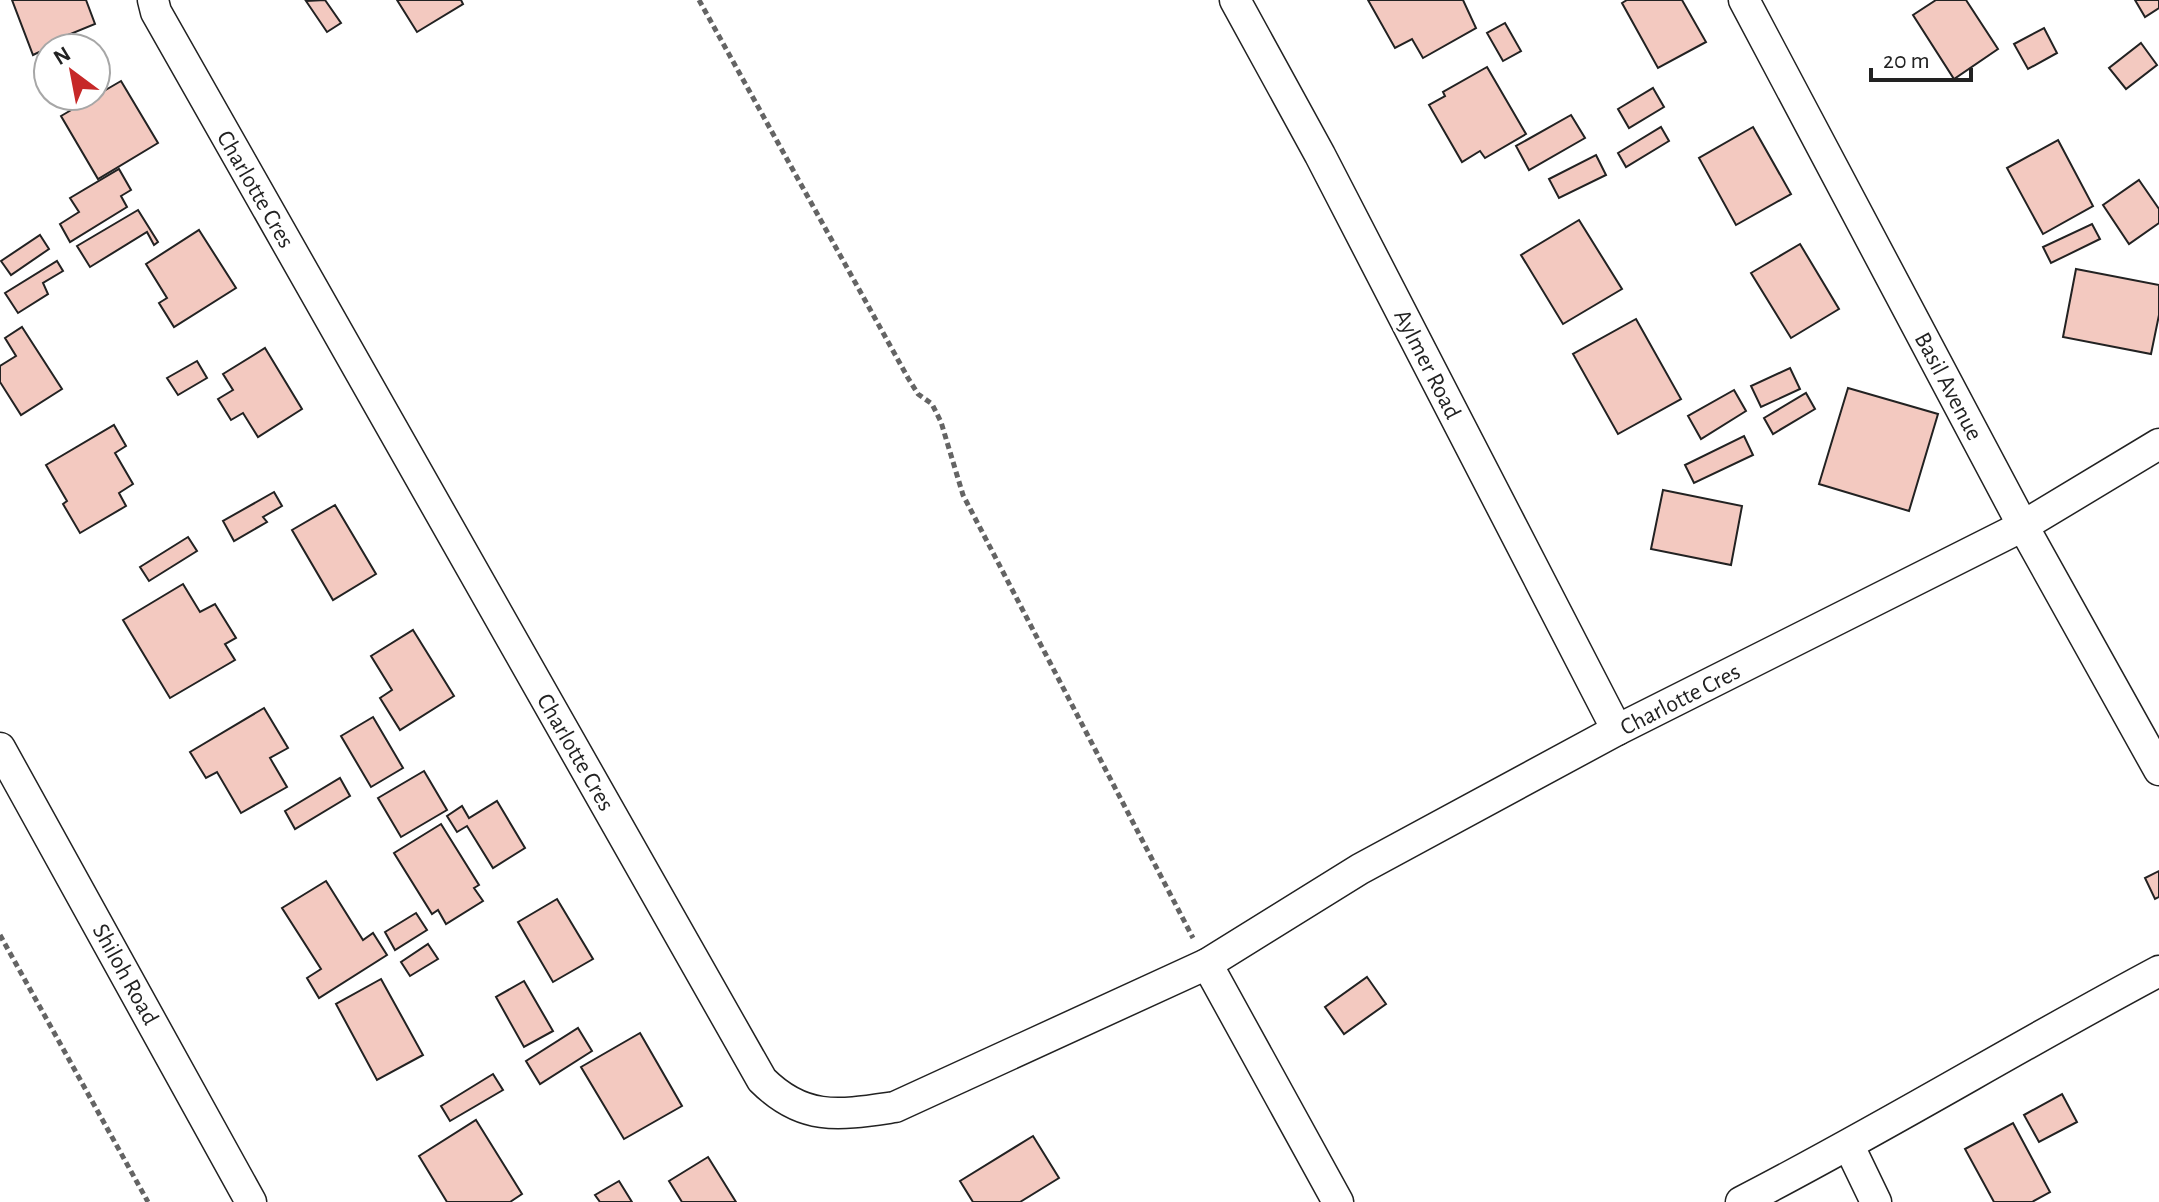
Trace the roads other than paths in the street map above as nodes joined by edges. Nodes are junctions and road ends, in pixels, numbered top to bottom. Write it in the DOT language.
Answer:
graph roads {
  1 [pos="153,0"];
  2 [pos="1235,0"];
  3 [pos="1744,0"];
  4 [pos="2159,444"];
  5 [pos="2023,526"];
  6 [pos="1617,730"];
  7 [pos="0,748"];
  8 [pos="2159,770"];
  9 [pos="1207,964"];
  10 [pos="2159,971"];
  11 [pos="1849,1146"];
  12 [pos="251,1202"];
  13 [pos="1338,1202"];
  14 [pos="1741,1202"];
  15 [pos="1876,1202"];
  1 -- 9 [label="street, Charlotte Cres"];
  2 -- 6 [label="street, Aylmer Road"];
  3 -- 5 [label="street, Basil Avenue"];
  4 -- 5 [label="street, Charlotte Cres"];
  5 -- 6 [label="street, Charlotte Cres"];
  5 -- 8 [label="street, Basil Avenue"];
  6 -- 9 [label="street, Charlotte Cres"];
  7 -- 12 [label="street, Shiloh Road"];
  9 -- 13 [label="street"];
  10 -- 11 [label="street"];
  11 -- 14 [label="street"];
  11 -- 15 [label="street"];
}
